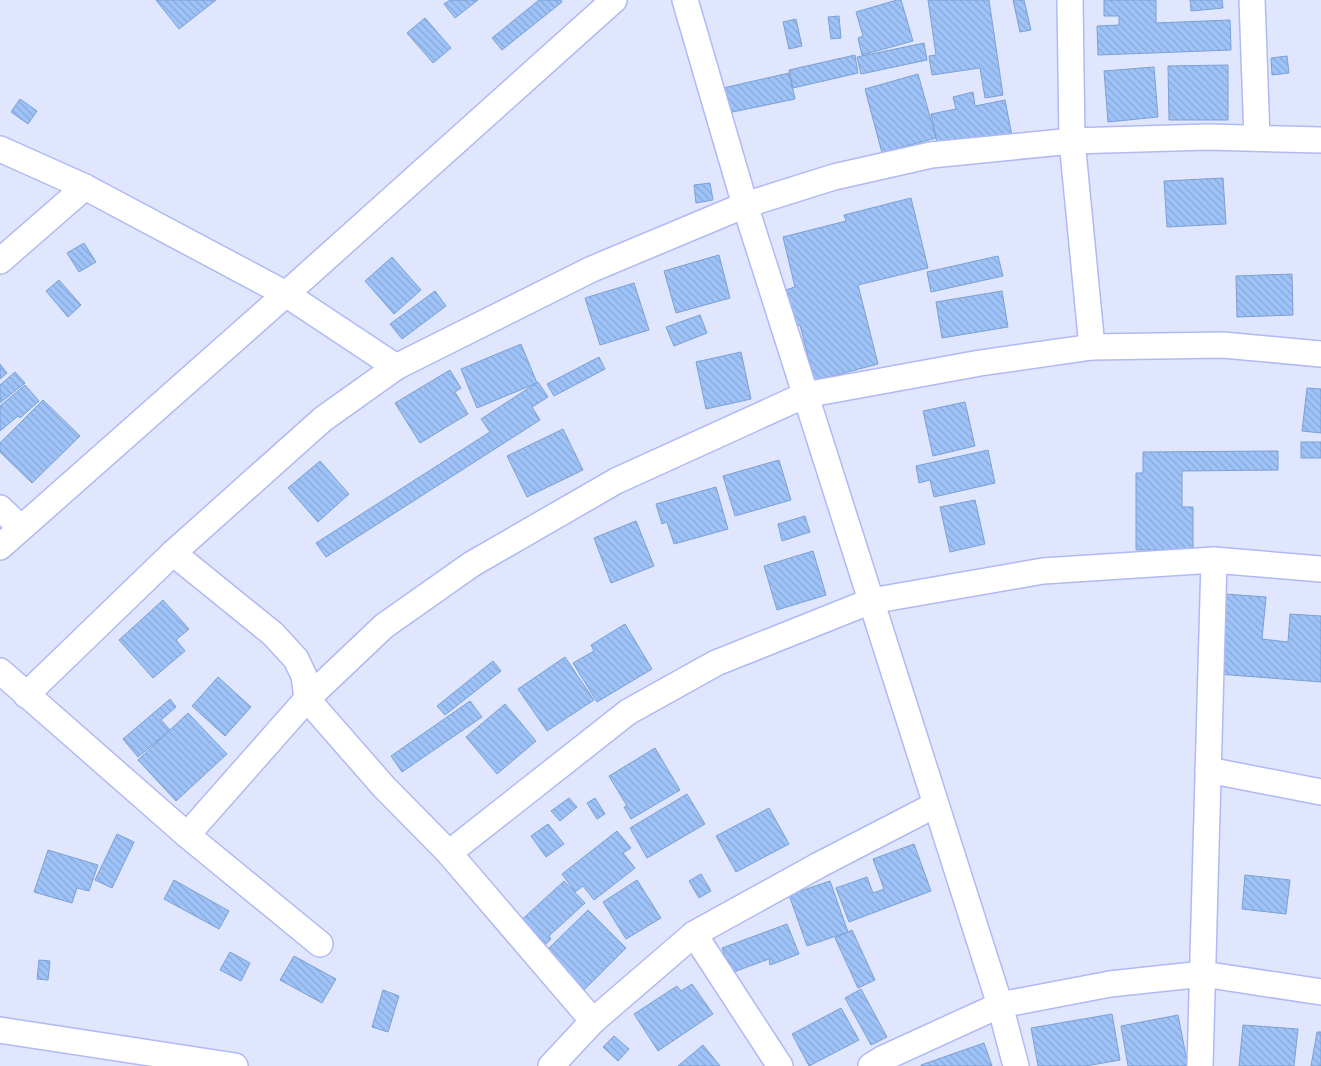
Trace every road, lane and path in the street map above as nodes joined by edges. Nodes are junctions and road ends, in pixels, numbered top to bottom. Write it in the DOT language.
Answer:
graph roads {
  1 [pos="614,0"];
  2 [pos="685,0"];
  3 [pos="1070,0"];
  4 [pos="1252,0"];
  5 [pos="1257,138"];
  6 [pos="1321,140"];
  7 [pos="1072,141"];
  8 [pos="0,149"];
  9 [pos="85,187"];
  10 [pos="745,205"];
  11 [pos="0,262"];
  12 [pos="286,294"];
  13 [pos="1092,347"];
  14 [pos="1321,354"];
  15 [pos="396,367"];
  16 [pos="805,395"];
  17 [pos="0,508"];
  18 [pos="21,528"];
  19 [pos="0,547"];
  20 [pos="173,553"];
  21 [pos="1214,560"];
  22 [pos="1321,569"];
  23 [pos="871,601"];
  24 [pos="0,671"];
  25 [pos="26,695"];
  26 [pos="307,699"];
  27 [pos="1208,770"];
  28 [pos="1321,792"];
  29 [pos="935,805"];
  30 [pos="187,835"];
  31 [pos="448,853"];
  32 [pos="694,934"];
  33 [pos="320,944"];
  34 [pos="1203,974"];
  35 [pos="1321,992"];
  36 [pos="1000,1005"];
  37 [pos="593,1020"];
  38 [pos="0,1030"];
  39 [pos="235,1066"];
  40 [pos="551,1066"];
  41 [pos="780,1066"];
  42 [pos="871,1066"];
  43 [pos="1016,1066"];
  44 [pos="1200,1066"];
  1 -- 12 [label="street"];
  2 -- 10 [label="street"];
  3 -- 7 [label="street"];
  4 -- 5 [label="street"];
  5 -- 6 [label="street"];
  5 -- 7 [label="street"];
  7 -- 10 [label="street"];
  7 -- 13 [label="street"];
  8 -- 9 [label="street"];
  9 -- 11 [label="street"];
  9 -- 12 [label="street"];
  10 -- 15 [label="street"];
  10 -- 16 [label="street"];
  12 -- 15 [label="street"];
  12 -- 18 [label="street"];
  13 -- 14 [label="street"];
  13 -- 16 [label="street"];
  15 -- 20 [label="street"];
  16 -- 23 [label="street"];
  16 -- 26 [label="street"];
  17 -- 18 [label="street"];
  18 -- 19 [label="street"];
  20 -- 25 [label="street"];
  20 -- 26 [label="street"];
  21 -- 22 [label="street"];
  21 -- 23 [label="street"];
  21 -- 27 [label="street"];
  23 -- 29 [label="street"];
  23 -- 31 [label="street"];
  24 -- 25 [label="street"];
  25 -- 30 [label="street"];
  26 -- 30 [label="street"];
  26 -- 31 [label="street"];
  27 -- 28 [label="street"];
  27 -- 34 [label="street"];
  29 -- 32 [label="street"];
  29 -- 36 [label="street"];
  30 -- 33 [label="street"];
  31 -- 37 [label="street"];
  32 -- 37 [label="street"];
  32 -- 41 [label="street"];
  34 -- 35 [label="street"];
  34 -- 36 [label="street"];
  34 -- 44 [label="street"];
  36 -- 42 [label="street"];
  36 -- 43 [label="street"];
  37 -- 40 [label="street"];
  38 -- 39 [label="street"];
}
